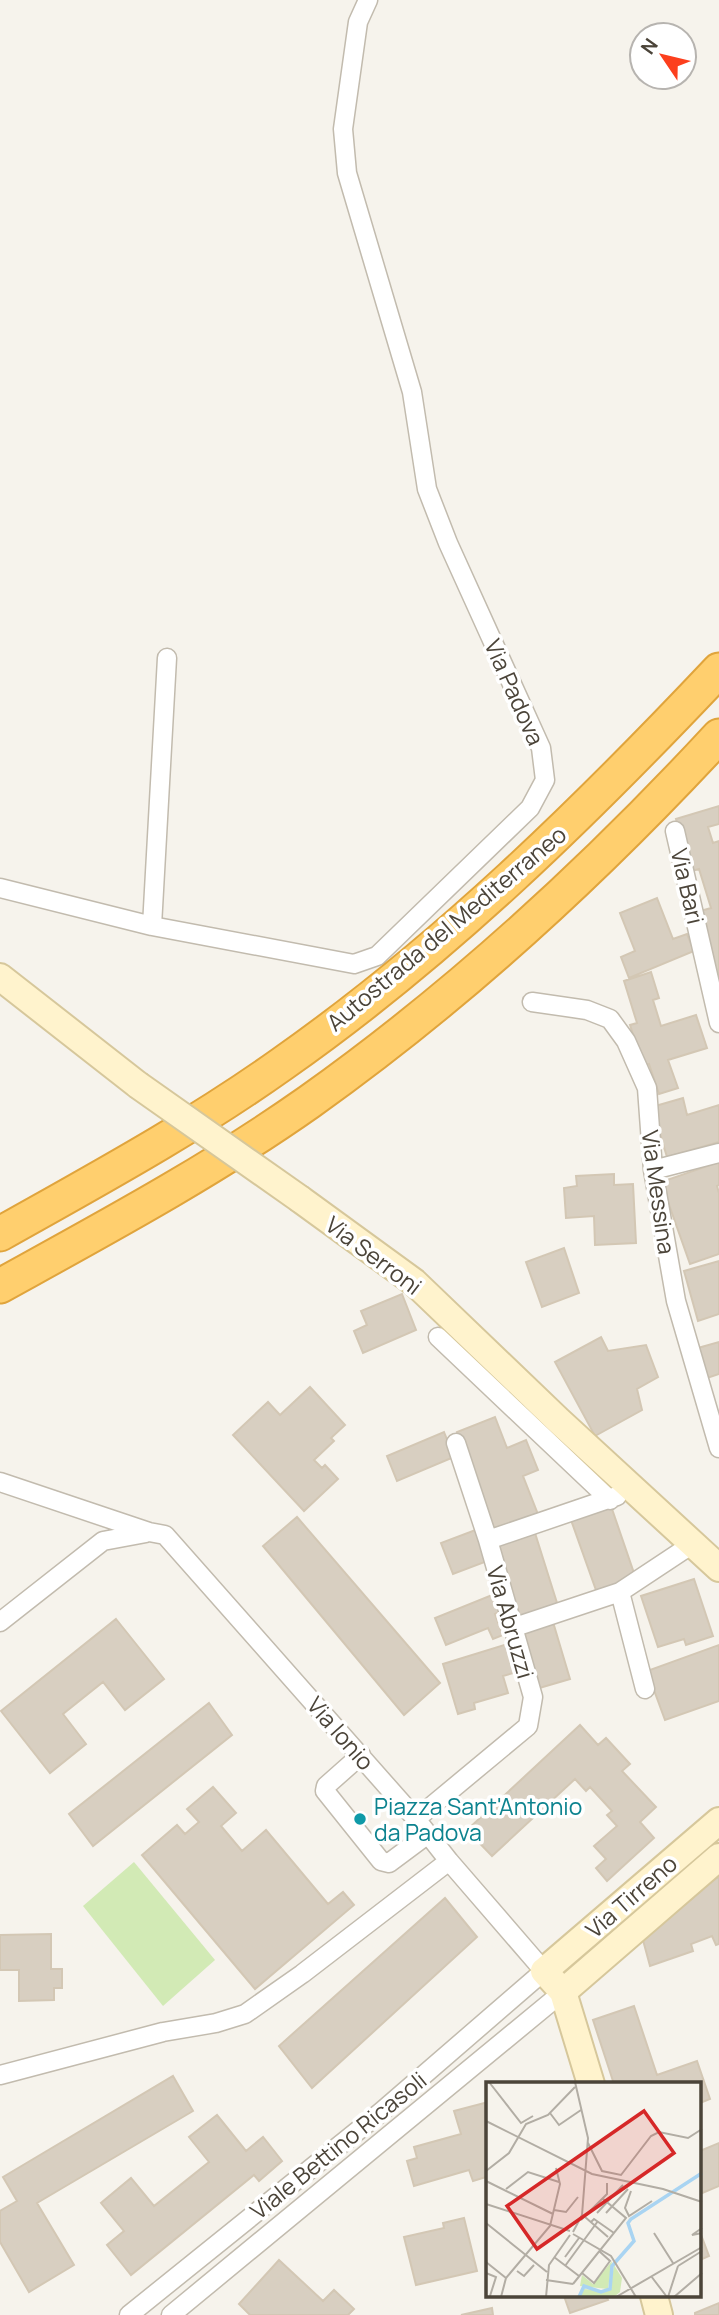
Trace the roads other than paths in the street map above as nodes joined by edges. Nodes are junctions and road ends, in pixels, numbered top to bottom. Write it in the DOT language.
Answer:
graph roads {
  1 [pos="368,0"];
  2 [pos="167,658"];
  3 [pos="719,670"];
  4 [pos="719,736"];
  5 [pos="675,831"];
  6 [pos="0,888"];
  7 [pos="152,926"];
  8 [pos="0,977"];
  9 [pos="532,1002"];
  10 [pos="719,1023"];
  11 [pos="719,1153"];
  12 [pos="653,1170"];
  13 [pos="0,1234"];
  14 [pos="0,1286"];
  15 [pos="438,1337"];
  16 [pos="456,1443"];
  17 [pos="719,1447"];
  18 [pos="0,1482"];
  19 [pos="620,1494"];
  20 [pos="149,1532"];
  21 [pos="488,1540"];
  22 [pos="694,1543"];
  23 [pos="719,1568"];
  24 [pos="620,1592"];
  25 [pos="0,1622"];
  26 [pos="512,1628"];
  27 [pos="645,1689"];
  28 [pos="361,1755"];
  29 [pos="416,1819"];
  30 [pos="719,1821"];
  31 [pos="428,1834"];
  32 [pos="719,1857"];
  33 [pos="449,1861"];
  34 [pos="544,1971"];
  35 [pos="563,1992"];
  36 [pos="0,2075"];
  37 [pos="590,2082"];
  38 [pos="655,2298"];
  39 [pos="129,2315"];
  40 [pos="171,2315"];
  41 [pos="660,2315"];
  1 -- 7 [label="street, Via Padova"];
  2 -- 7 [label="street"];
  3 -- 13 [label="highway, Autostrada del Mediterraneo"];
  4 -- 14 [label="highway, Autostrada del Mediterraneo"];
  5 -- 10 [label="street, Via Bari"];
  6 -- 7 [label="street, Via Padova"];
  8 -- 19 [label="street, Via Serroni, bridge"];
  9 -- 12 [label="street, Via Messina"];
  11 -- 12 [label="street"];
  12 -- 17 [label="street, Via Messina"];
  15 -- 19 [label="street"];
  16 -- 21 [label="street, Via Abruzzi"];
  18 -- 20 [label="street, Via Ionio"];
  19 -- 21 [label="street, Via Abruzzi"];
  19 -- 22 [label="street, Via Serroni"];
  20 -- 25 [label="street"];
  20 -- 28 [label="street, Via Ionio"];
  21 -- 26 [label="street, Via Abruzzi"];
  22 -- 23 [label="street, Via Serroni"];
  22 -- 24 [label="street"];
  24 -- 26 [label="street"];
  24 -- 27 [label="street"];
  26 -- 29 [label="street, Via Abruzzi"];
  28 -- 29 [label="street, Via Ionio"];
  28 -- 31 [label="street"];
  29 -- 31 [label="street, Via Ionio"];
  30 -- 34 [label="street, Via Tirreno"];
  31 -- 33 [label="street, Via Ionio"];
  32 -- 35 [label="street, Via Tirreno"];
  33 -- 34 [label="street, Via Ionio"];
  33 -- 36 [label="street"];
  34 -- 35 [label="street, Via Ionio"];
  34 -- 39 [label="street, Viale Bettino Ricasoli"];
  35 -- 37 [label="street, Via Ionio"];
  35 -- 40 [label="street, Viale Bettino Ricasoli"];
  38 -- 41 [label="street"];
}
